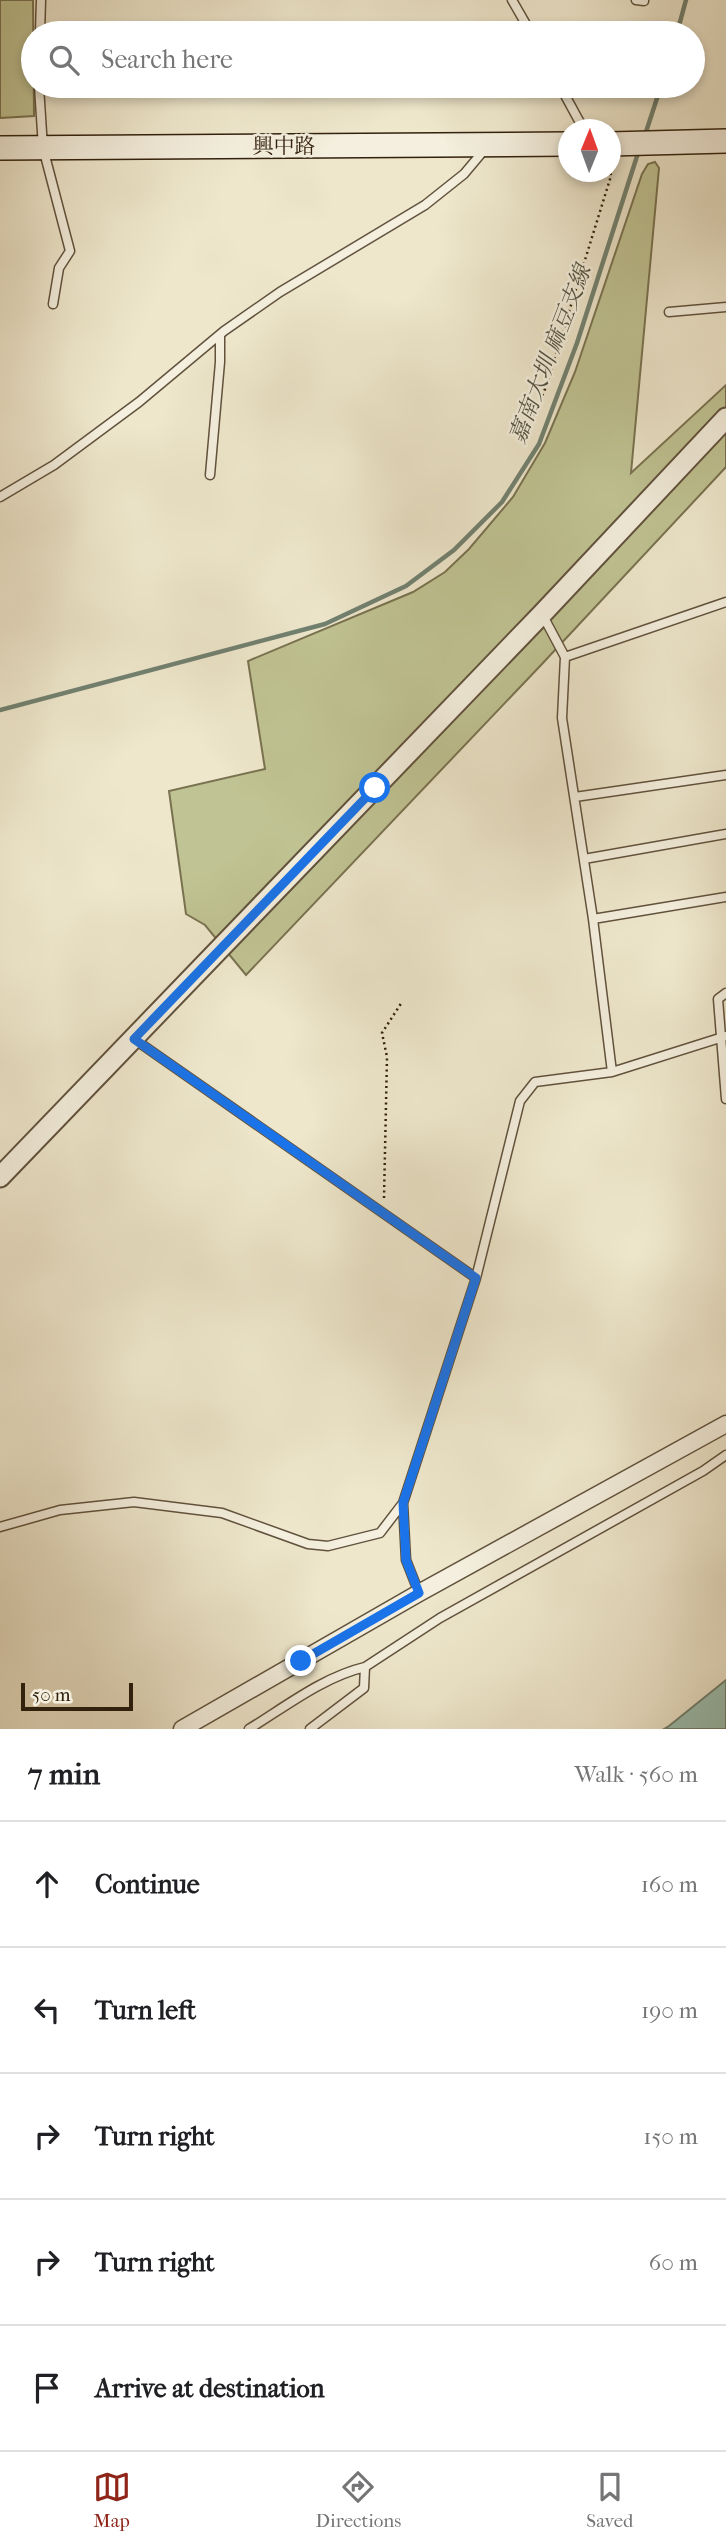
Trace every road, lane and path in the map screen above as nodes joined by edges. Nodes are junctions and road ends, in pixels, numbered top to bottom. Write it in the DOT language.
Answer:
graph roads {
  1 [pos="41,0"];
  2 [pos="512,0"];
  3 [pos="40,21"];
  4 [pos="524,21"];
  5 [pos="40,98"];
  6 [pos="567,98"];
  7 [pos="578,119"];
  8 [pos="726,141"];
  9 [pos="489,144"];
  10 [pos="558,144"];
  11 [pos="621,144"];
  12 [pos="0,148"];
  13 [pos="43,148"];
  14 [pos="609,182"];
  15 [pos="52,304"];
  16 [pos="726,307"];
  17 [pos="669,312"];
  18 [pos="220,335"];
  19 [pos="726,418"];
  20 [pos="525,436"];
  21 [pos="210,475"];
  22 [pos="0,497"];
  23 [pos="726,602"];
  24 [pos="542,614"];
  25 [pos="565,657"];
  26 [pos="726,775"];
  27 [pos="575,797"];
  28 [pos="726,834"];
  29 [pos="584,859"];
  30 [pos="726,897"];
  31 [pos="593,919"];
  32 [pos="726,993"];
  33 [pos="402,1002"];
  34 [pos="724,1037"];
  35 [pos="134,1039"];
  36 [pos="612,1072"];
  37 [pos="726,1099"];
  38 [pos="0,1177"];
  39 [pos="383,1212"];
  40 [pos="476,1278"];
  41 [pos="726,1424"];
  42 [pos="726,1455"];
  43 [pos="403,1503"];
  44 [pos="0,1527"];
  45 [pos="419,1593"];
  46 [pos="365,1667"];
  47 [pos="182,1729"];
  48 [pos="248,1729"];
  49 [pos="310,1729"];
  1 -- 3 [label="lane"];
  2 -- 4 [label="lane"];
  5 -- 13 [label="lane"];
  6 -- 7 [label="lane"];
  8 -- 11 [label="main road"];
  9 -- 10 [label="main road, 興中路"];
  9 -- 13 [label="main road, 興中路"];
  9 -- 18 [label="lane"];
  12 -- 13 [label="main road, 興中路"];
  13 -- 15 [label="lane"];
  14 -- 20 [label="path"];
  16 -- 17 [label="lane"];
  18 -- 21 [label="lane"];
  18 -- 22 [label="lane"];
  19 -- 24 [label="street"];
  23 -- 25 [label="lane"];
  24 -- 25 [label="lane"];
  24 -- 35 [label="street"];
  25 -- 27 [label="lane"];
  26 -- 27 [label="lane"];
  27 -- 29 [label="lane"];
  28 -- 29 [label="lane"];
  29 -- 31 [label="lane"];
  30 -- 31 [label="lane"];
  31 -- 36 [label="lane"];
  32 -- 34 [label="lane"];
  33 -- 39 [label="path"];
  34 -- 36 [label="lane"];
  34 -- 37 [label="lane"];
  35 -- 38 [label="street"];
  35 -- 39 [label="lane"];
  36 -- 40 [label="lane"];
  39 -- 40 [label="lane"];
  40 -- 43 [label="lane"];
  41 -- 45 [label="street"];
  42 -- 46 [label="lane"];
  43 -- 44 [label="lane"];
  43 -- 45 [label="lane"];
  45 -- 47 [label="street"];
  46 -- 48 [label="lane"];
  46 -- 49 [label="lane"];
}
